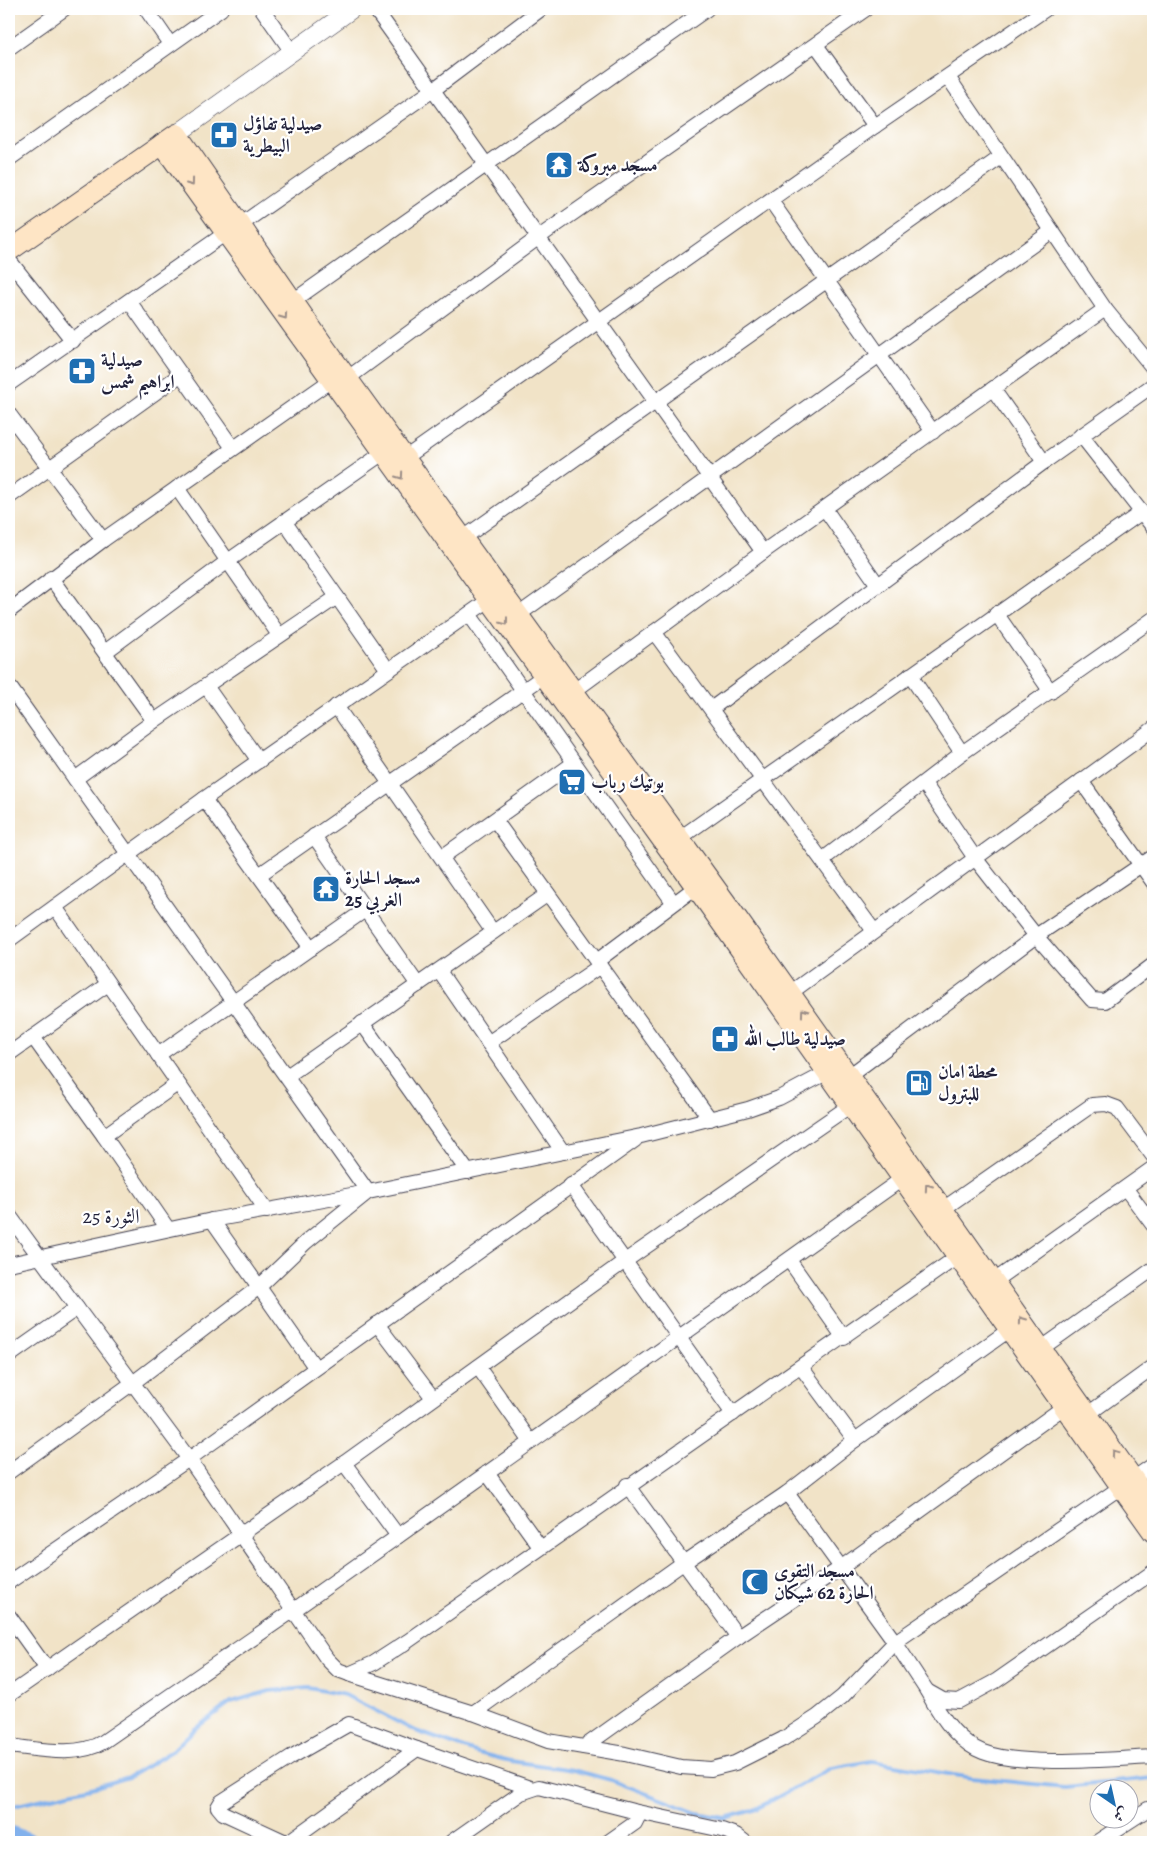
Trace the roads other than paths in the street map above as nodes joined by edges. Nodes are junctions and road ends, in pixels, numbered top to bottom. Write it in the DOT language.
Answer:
graph roads {
  1 [pos="64,9"];
  2 [pos="146,9"];
  3 [pos="221,9"];
  4 [pos="262,9"];
  5 [pos="352,9"];
  6 [pos="375,9"];
  7 [pos="541,9"];
  8 [pos="706,9"];
  9 [pos="866,9"];
  10 [pos="1045,9"];
  11 [pos="170,44"];
  12 [pos="816,45"];
  13 [pos="9,48"];
  14 [pos="292,52"];
  15 [pos="948,77"];
  16 [pos="433,90"];
  17 [pos="875,126"];
  18 [pos="170,139"];
  19 [pos="1001,157"];
  20 [pos="9,159"];
  21 [pos="487,163"];
  22 [pos="771,201"];
  23 [pos="233,229"];
  24 [pos="1052,231"];
  25 [pos="540,237"];
  26 [pos="9,251"];
  27 [pos="9,260"];
  28 [pos="826,281"];
  29 [pos="129,301"];
  30 [pos="293,301"];
  31 [pos="1105,309"];
  32 [pos="597,322"];
  33 [pos="73,341"];
  34 [pos="878,355"];
  35 [pos="1153,368"];
  36 [pos="180,375"];
  37 [pos="339,379"];
  38 [pos="9,384"];
  39 [pos="1153,385"];
  40 [pos="993,389"];
  41 [pos="654,401"];
  42 [pos="9,414"];
  43 [pos="932,432"];
  44 [pos="1081,435"];
  45 [pos="233,448"];
  46 [pos="383,453"];
  47 [pos="405,458"];
  48 [pos="1044,462"];
  49 [pos="50,468"];
  50 [pos="710,479"];
  51 [pos="177,488"];
  52 [pos="9,497"];
  53 [pos="825,509"];
  54 [pos="1142,512"];
  55 [pos="284,521"];
  56 [pos="1153,527"];
  57 [pos="462,539"];
  58 [pos="103,540"];
  59 [pos="763,552"];
  60 [pos="228,560"];
  61 [pos="51,578"];
  62 [pos="878,584"];
  63 [pos="337,597"];
  64 [pos="488,600"];
  65 [pos="9,611"];
  66 [pos="996,613"];
  67 [pos="469,614"];
  68 [pos="518,615"];
  69 [pos="1153,619"];
  70 [pos="654,632"];
  71 [pos="280,635"];
  72 [pos="105,652"];
  73 [pos="388,670"];
  74 [pos="910,675"];
  75 [pos="544,676"];
  76 [pos="9,686"];
  77 [pos="206,686"];
  78 [pos="523,691"];
  79 [pos="574,691"];
  80 [pos="1051,692"];
  81 [pos="336,706"];
  82 [pos="711,708"];
  83 [pos="154,722"];
  84 [pos="1153,729"];
  85 [pos="962,753"];
  86 [pos="259,761"];
  87 [pos="574,763"];
  88 [pos="75,779"];
  89 [pos="762,779"];
  90 [pos="1081,781"];
  91 [pos="391,783"];
  92 [pos="924,783"];
  93 [pos="204,798"];
  94 [pos="495,820"];
  95 [pos="314,836"];
  96 [pos="680,838"];
  97 [pos="128,852"];
  98 [pos="1153,857"];
  99 [pos="442,858"];
  100 [pos="975,858"];
  101 [pos="822,860"];
  102 [pos="1141,867"];
  103 [pos="259,875"];
  104 [pos="1153,882"];
  105 [pos="696,887"];
  106 [pos="548,894"];
  107 [pos="673,902"];
  108 [pos="55,907"];
  109 [pos="365,910"];
  110 [pos="874,931"];
  111 [pos="493,932"];
  112 [pos="1036,936"];
  113 [pos="9,940"];
  114 [pos="311,948"];
  115 [pos="598,963"];
  116 [pos="1153,965"];
  117 [pos="439,971"];
  118 [pos="108,984"];
  119 [pos="418,985"];
  120 [pos="790,993"];
  121 [pos="235,1003"];
  122 [pos="362,1023"];
  123 [pos="34,1037"];
  124 [pos="488,1043"];
  125 [pos="9,1054"];
  126 [pos="158,1056"];
  127 [pos="828,1072"];
  128 [pos="287,1076"];
  129 [pos="849,1076"];
  130 [pos="178,1084"];
  131 [pos="851,1105"];
  132 [pos="710,1119"];
  133 [pos="104,1136"];
  134 [pos="641,1136"];
  135 [pos="563,1152"];
  136 [pos="1153,1156"];
  137 [pos="1153,1168"];
  138 [pos="468,1172"];
  139 [pos="902,1179"];
  140 [pos="571,1185"];
  141 [pos="1126,1189"];
  142 [pos="368,1192"];
  143 [pos="943,1209"];
  144 [pos="267,1211"];
  145 [pos="9,1215"];
  146 [pos="212,1220"];
  147 [pos="1153,1225"];
  148 [pos="168,1230"];
  149 [pos="40,1257"];
  150 [pos="957,1257"];
  151 [pos="789,1260"];
  152 [pos="624,1261"];
  153 [pos="9,1264"];
  154 [pos="1153,1269"];
  155 [pos="994,1281"];
  156 [pos="259,1287"];
  157 [pos="77,1308"];
  158 [pos="377,1324"];
  159 [pos="1009,1330"];
  160 [pos="679,1338"];
  161 [pos="844,1338"];
  162 [pos="1042,1348"];
  163 [pos="9,1356"];
  164 [pos="315,1367"];
  165 [pos="478,1367"];
  166 [pos="1153,1367"];
  167 [pos="801,1368"];
  168 [pos="134,1382"];
  169 [pos="433,1398"];
  170 [pos="1064,1407"];
  171 [pos="733,1414"];
  172 [pos="1088,1414"];
  173 [pos="855,1440"];
  174 [pos="531,1442"];
  175 [pos="188,1459"];
  176 [pos="344,1463"];
  177 [pos="1153,1465"];
  178 [pos="9,1472"];
  179 [pos="486,1473"];
  180 [pos="1127,1483"];
  181 [pos="628,1486"];
  182 [pos="787,1493"];
  183 [pos="1153,1507"];
  184 [pos="1153,1532"];
  185 [pos="242,1534"];
  186 [pos="398,1536"];
  187 [pos="540,1547"];
  188 [pos="683,1563"];
  189 [pos="842,1567"];
  190 [pos="1153,1572"];
  191 [pos="9,1582"];
  192 [pos="294,1610"];
  193 [pos="9,1616"];
  194 [pos="738,1637"];
  195 [pos="895,1642"];
  196 [pos="47,1669"];
  197 [pos="349,1674"];
  198 [pos="927,1691"];
  199 [pos="9,1695"];
  200 [pos="473,1713"];
  201 [pos="9,1746"];
  202 [pos="584,1747"];
  203 [pos="417,1749"];
  204 [pos="1153,1756"];
  205 [pos="530,1788"];
  206 [pos="1148,1809"];
  207 [pos="634,1811"];
  208 [pos="287,1842"];
  209 [pos="450,1842"];
  210 [pos="608,1842"];
  211 [pos="745,1842"];
  212 [pos="1098,1842"];
  1 -- 13 [label="street"];
  2 -- 11 [label="street"];
  3 -- 11 [label="street"];
  4 -- 14 [label="street"];
  5 -- 14 [label="street"];
  6 -- 16 [label="street"];
  7 -- 16 [label="street"];
  8 -- 21 [label="street"];
  9 -- 12 [label="street"];
  10 -- 15 [label="street"];
  11 -- 20 [label="street"];
  12 -- 17 [label="street"];
  12 -- 25 [label="street"];
  14 -- 18 [label="street"];
  15 -- 17 [label="street"];
  15 -- 19 [label="street"];
  16 -- 21 [label="street"];
  16 -- 23 [label="street"];
  17 -- 22 [label="street"];
  18 -- 23 [label="main road"];
  18 -- 26 [label="main road"];
  19 -- 24 [label="street"];
  19 -- 28 [label="street"];
  21 -- 25 [label="street"];
  21 -- 30 [label="street"];
  22 -- 28 [label="street"];
  22 -- 32 [label="street"];
  23 -- 29 [label="street"];
  23 -- 30 [label="main road"];
  23 -- 37 [label="main road, one-way"];
  24 -- 31 [label="street"];
  24 -- 34 [label="street"];
  25 -- 32 [label="street"];
  25 -- 37 [label="street"];
  27 -- 33 [label="street"];
  28 -- 34 [label="street"];
  28 -- 41 [label="street"];
  29 -- 33 [label="street"];
  29 -- 36 [label="street"];
  30 -- 37 [label="main road"];
  31 -- 35 [label="street"];
  31 -- 40 [label="street"];
  32 -- 41 [label="street"];
  32 -- 47 [label="street"];
  33 -- 38 [label="street"];
  34 -- 43 [label="street"];
  34 -- 50 [label="street"];
  36 -- 45 [label="street"];
  36 -- 49 [label="street"];
  37 -- 45 [label="street"];
  37 -- 46 [label="main road"];
  37 -- 47 [label="main road"];
  39 -- 44 [label="street"];
  40 -- 43 [label="street"];
  40 -- 48 [label="street"];
  41 -- 50 [label="street"];
  41 -- 57 [label="street"];
  42 -- 49 [label="street"];
  43 -- 53 [label="street"];
  44 -- 48 [label="street"];
  44 -- 54 [label="street"];
  45 -- 51 [label="street"];
  46 -- 55 [label="street"];
  46 -- 64 [label="main road, one-way"];
  47 -- 57 [label="main road"];
  48 -- 62 [label="street"];
  49 -- 52 [label="street"];
  49 -- 58 [label="street"];
  50 -- 59 [label="street"];
  50 -- 68 [label="street"];
  51 -- 58 [label="street"];
  51 -- 60 [label="street"];
  53 -- 59 [label="street"];
  53 -- 62 [label="street"];
  54 -- 56 [label="street"];
  54 -- 66 [label="street"];
  55 -- 60 [label="street"];
  55 -- 63 [label="street"];
  57 -- 68 [label="main road"];
  58 -- 61 [label="street"];
  59 -- 70 [label="street"];
  60 -- 71 [label="street"];
  60 -- 72 [label="street"];
  61 -- 65 [label="street"];
  61 -- 72 [label="street"];
  62 -- 82 [label="street"];
  63 -- 71 [label="street"];
  63 -- 73 [label="street"];
  64 -- 67 [label="street"];
  64 -- 75 [label="main road, one-way"];
  66 -- 74 [label="street"];
  66 -- 80 [label="street"];
  67 -- 73 [label="street"];
  67 -- 78 [label="street"];
  68 -- 79 [label="main road"];
  69 -- 80 [label="street"];
  70 -- 79 [label="street"];
  70 -- 82 [label="street"];
  71 -- 77 [label="street"];
  72 -- 83 [label="street"];
  73 -- 81 [label="street"];
  74 -- 85 [label="street"];
  74 -- 89 [label="street"];
  75 -- 78 [label="street"];
  75 -- 105 [label="main road"];
  76 -- 88 [label="street"];
  77 -- 83 [label="street"];
  77 -- 86 [label="street"];
  78 -- 87 [label="street"];
  78 -- 91 [label="street"];
  79 -- 96 [label="main road"];
  80 -- 85 [label="street"];
  81 -- 86 [label="street"];
  81 -- 91 [label="street"];
  82 -- 89 [label="street"];
  83 -- 88 [label="street"];
  84 -- 90 [label="street"];
  85 -- 92 [label="street"];
  86 -- 93 [label="street"];
  87 -- 94 [label="street"];
  87 -- 107 [label="street"];
  88 -- 97 [label="street"];
  89 -- 96 [label="street"];
  89 -- 101 [label="street"];
  90 -- 100 [label="street"];
  90 -- 102 [label="street"];
  91 -- 95 [label="street"];
  91 -- 99 [label="street"];
  92 -- 100 [label="street"];
  92 -- 101 [label="street"];
  93 -- 97 [label="street"];
  93 -- 103 [label="street"];
  94 -- 99 [label="street"];
  94 -- 106 [label="street"];
  95 -- 103 [label="street"];
  95 -- 109 [label="street"];
  96 -- 120 [label="main road"];
  97 -- 108 [label="street"];
  97 -- 121 [label="street"];
  98 -- 102 [label="street"];
  99 -- 111 [label="street"];
  100 -- 110 [label="street"];
  100 -- 112 [label="street"];
  101 -- 110 [label="street"];
  102 -- 104 [label="street"];
  102 -- 112 [label="street"];
  103 -- 114 [label="street"];
  105 -- 107 [label="street"];
  105 -- 127 [label="main road"];
  106 -- 111 [label="street"];
  106 -- 115 [label="street"];
  107 -- 115 [label="street"];
  108 -- 113 [label="street"];
  108 -- 118 [label="street"];
  109 -- 114 [label="street"];
  109 -- 119 [label="street"];
  110 -- 120 [label="street"];
  111 -- 117 [label="street"];
  112 -- 116 [label="street"];
  112 -- 129 [label="street"];
  114 -- 121 [label="street"];
  115 -- 124 [label="street"];
  115 -- 132 [label="street"];
  117 -- 119 [label="street"];
  117 -- 124 [label="street"];
  118 -- 123 [label="street"];
  118 -- 126 [label="street"];
  119 -- 122 [label="street"];
  129 -- 120 [label="main road, one-way"];
  121 -- 126 [label="street"];
  121 -- 128 [label="street"];
  122 -- 128 [label="street"];
  122 -- 138 [label="street"];
  123 -- 125 [label="street"];
  123 -- 133 [label="street"];
  124 -- 135 [label="street"];
  126 -- 130 [label="street"];
  127 -- 131 [label="main road"];
  127 -- 132 [label="street"];
  128 -- 142 [label="street"];
  143 -- 129 [label="main road, one-way"];
  130 -- 133 [label="street"];
  130 -- 144 [label="street"];
  131 -- 139 [label="main road"];
  131 -- 152 [label="street"];
  132 -- 134 [label="street"];
  133 -- 148 [label="street"];
  134 -- 135 [label="street"];
  134 -- 140 [label="street"];
  135 -- 138 [label="street"];
  136 -- 143 [label="street"];
  137 -- 141 [label="street"];
  138 -- 142 [label="street"];
  139 -- 150 [label="main road"];
  139 -- 151 [label="street"];
  140 -- 152 [label="street"];
  140 -- 158 [label="street"];
  141 -- 147 [label="street"];
  141 -- 155 [label="street"];
  142 -- 144 [label="street"];
  142 -- 156 [label="street"];
  143 -- 155 [label="main road"];
  144 -- 146 [label="street"];
  145 -- 149 [label="street"];
  146 -- 148 [label="street"];
  146 -- 156 [label="street"];
  148 -- 149 [label="street"];
  149 -- 153 [label="street"];
  149 -- 157 [label="street"];
  150 -- 159 [label="main road"];
  150 -- 161 [label="street"];
  151 -- 160 [label="street"];
  151 -- 161 [label="street"];
  152 -- 160 [label="street"];
  152 -- 165 [label="street"];
  154 -- 162 [label="street"];
  162 -- 155 [label="main road, one-way"];
  156 -- 164 [label="street"];
  156 -- 168 [label="street"];
  157 -- 163 [label="street"];
  157 -- 168 [label="street"];
  158 -- 164 [label="street"];
  158 -- 169 [label="street"];
  159 -- 170 [label="main road"];
  159 -- 173 [label="street"];
  160 -- 171 [label="street"];
  160 -- 174 [label="street"];
  161 -- 167 [label="street"];
  162 -- 172 [label="main road"];
  164 -- 175 [label="street"];
  165 -- 169 [label="street"];
  165 -- 174 [label="street"];
  166 -- 172 [label="street"];
  167 -- 171 [label="street"];
  167 -- 173 [label="street"];
  168 -- 175 [label="street"];
  168 -- 178 [label="street"];
  169 -- 176 [label="street"];
  170 -- 180 [label="main road"];
  170 -- 189 [label="street"];
  171 -- 181 [label="street"];
  180 -- 172 [label="main road, one-way"];
  173 -- 182 [label="street"];
  174 -- 179 [label="street"];
  175 -- 185 [label="street"];
  175 -- 191 [label="street"];
  176 -- 185 [label="street"];
  176 -- 186 [label="street"];
  177 -- 180 [label="street"];
  179 -- 186 [label="street"];
  179 -- 187 [label="street"];
  180 -- 183 [label="main road"];
  180 -- 184 [label="main road"];
  180 -- 195 [label="street"];
  181 -- 187 [label="street"];
  181 -- 188 [label="street"];
  182 -- 188 [label="street"];
  182 -- 189 [label="street"];
  185 -- 192 [label="street"];
  185 -- 196 [label="street"];
  186 -- 192 [label="street"];
  187 -- 197 [label="street"];
  188 -- 194 [label="street"];
  188 -- 200 [label="street"];
  189 -- 194 [label="street"];
  189 -- 195 [label="street"];
  190 -- 198 [label="street"];
  192 -- 197 [label="street"];
  192 -- 201 [label="street"];
  193 -- 196 [label="street"];
  194 -- 202 [label="street"];
  195 -- 198 [label="street"];
  195 -- 202 [label="street"];
  196 -- 199 [label="street"];
  197 -- 200 [label="street"];
  198 -- 204 [label="street"];
  200 -- 202 [label="street"];
  203 -- 205 [label="street"];
  203 -- 208 [label="street"];
  203 -- 208 [label="street"];
  205 -- 207 [label="street"];
  205 -- 209 [label="street"];
  206 -- 212 [label="street"];
  207 -- 210 [label="street"];
  207 -- 211 [label="street"];
}
